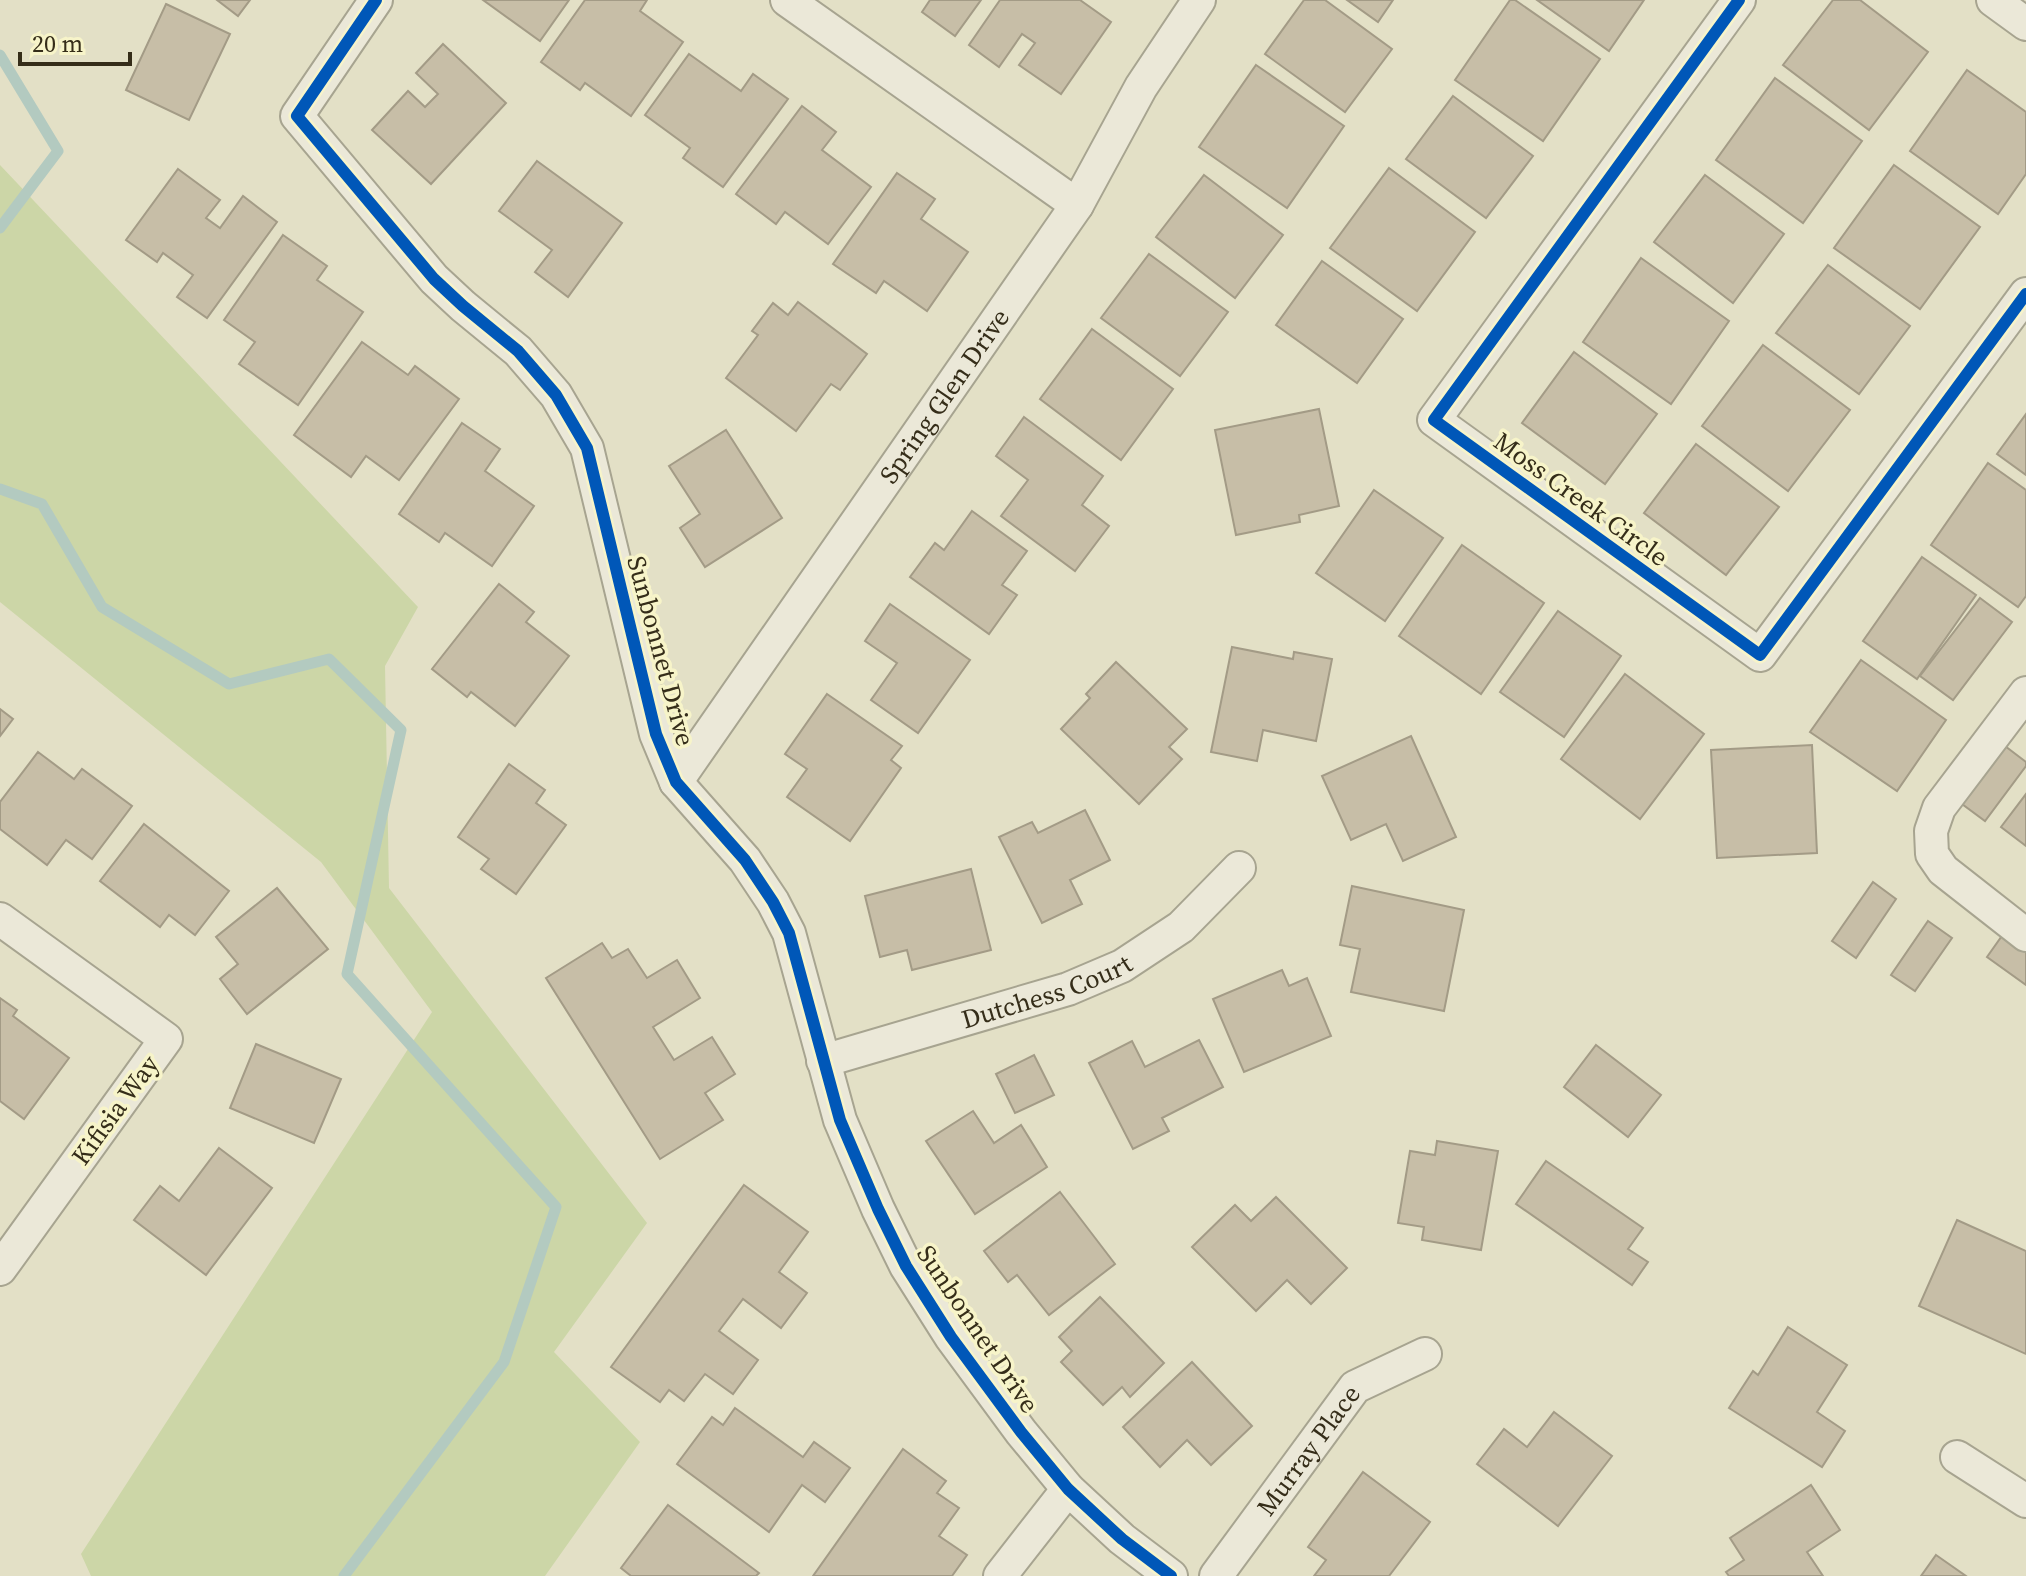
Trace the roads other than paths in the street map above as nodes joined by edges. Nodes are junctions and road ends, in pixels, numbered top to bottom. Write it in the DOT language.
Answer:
graph roads {
  1 [pos="376,0"];
  2 [pos="787,0"];
  3 [pos="1199,0"];
  4 [pos="1739,0"];
  5 [pos="1993,0"];
  6 [pos="2026,24"];
  7 [pos="1077,205"];
  8 [pos="2026,294"];
  9 [pos="2026,693"];
  10 [pos="676,782"];
  11 [pos="1239,868"];
  12 [pos="0,919"];
  13 [pos="2026,935"];
  14 [pos="823,1061"];
  15 [pos="0,1269"];
  16 [pos="1425,1354"];
  17 [pos="1957,1457"];
  18 [pos="1068,1489"];
  19 [pos="2026,1501"];
  20 [pos="1000,1576"];
  21 [pos="1171,1576"];
  22 [pos="1216,1576"];
  1 -- 10 [label="street, Sunbonnet Drive"];
  2 -- 7 [label="street"];
  3 -- 7 [label="street, Spring Glen Drive"];
  4 -- 8 [label="street, Moss Creek Circle"];
  5 -- 6 [label="street"];
  7 -- 10 [label="street, Spring Glen Drive"];
  9 -- 13 [label="street"];
  10 -- 14 [label="street, Sunbonnet Drive"];
  11 -- 14 [label="street, Dutchess Court"];
  12 -- 15 [label="street, Kifisia Way"];
  14 -- 18 [label="street, Sunbonnet Drive"];
  16 -- 22 [label="street, Murray Place"];
  17 -- 19 [label="street"];
  18 -- 20 [label="street"];
  18 -- 21 [label="street, Sunbonnet Drive"];
}
